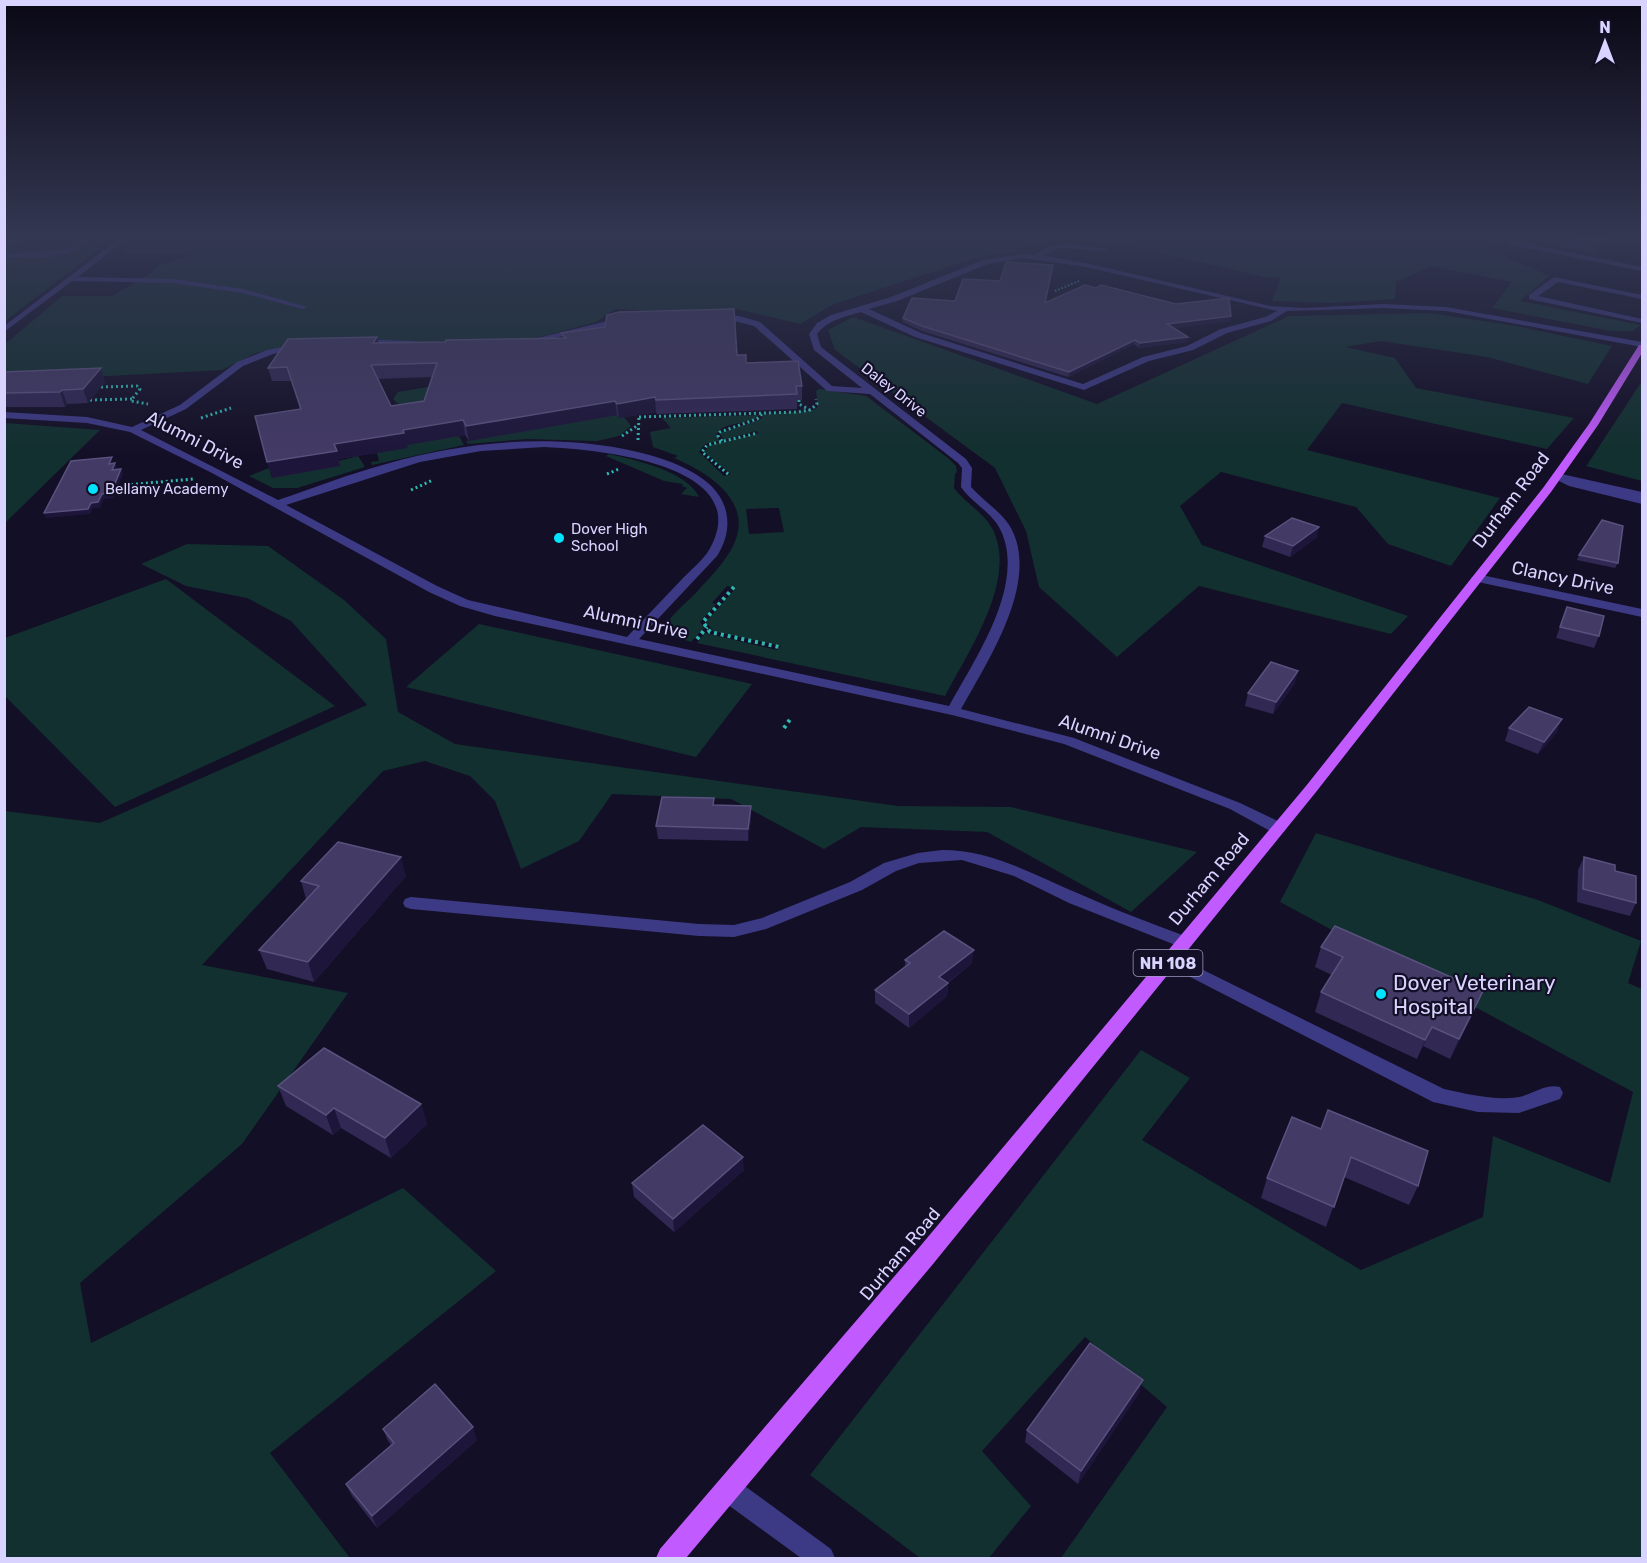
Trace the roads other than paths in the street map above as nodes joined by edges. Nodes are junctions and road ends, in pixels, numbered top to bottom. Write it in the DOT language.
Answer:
graph roads {
  1 [pos="29,311"];
  2 [pos="852,311"];
  3 [pos="866,311"];
  4 [pos="1282,311"];
  5 [pos="1459,311"];
  6 [pos="1596,311"];
  7 [pos="706,315"];
  8 [pos="631,318"];
  9 [pos="1642,321"];
  10 [pos="4,330"];
  11 [pos="346,342"];
  12 [pos="516,344"];
  13 [pos="306,345"];
  14 [pos="422,345"];
  15 [pos="1642,346"];
  16 [pos="870,391"];
  17 [pos="4,415"];
  18 [pos="133,430"];
  19 [pos="1557,476"];
  20 [pos="1642,495"];
  21 [pos="1642,501"];
  22 [pos="277,504"];
  23 [pos="1477,578"];
  24 [pos="1642,612"];
  25 [pos="631,640"];
  26 [pos="953,711"];
  27 [pos="1278,828"];
  28 [pos="411,903"];
  29 [pos="1184,942"];
  30 [pos="1171,960"];
  31 [pos="1553,1093"];
  32 [pos="729,1490"];
  33 [pos="669,1558"];
  34 [pos="822,1558"];
  1 -- 10 [label="street"];
  2 -- 16 [label="street, Daley Drive"];
  3 -- 4 [label="street"];
  5 -- 15 [label="street, Daley Drive"];
  6 -- 9 [label="street"];
  7 -- 16 [label="street"];
  8 -- 12 [label="street"];
  11 -- 14 [label="street"];
  13 -- 18 [label="street"];
  15 -- 19 [label="main road, Durham Road / NH 108"];
  16 -- 26 [label="street, Daley Drive"];
  17 -- 18 [label="street, Alumni Drive"];
  18 -- 22 [label="street, Alumni Drive"];
  19 -- 20 [label="street"];
  19 -- 21 [label="street"];
  19 -- 23 [label="main road, Durham Road / NH 108"];
  22 -- 25 [label="street, Alumni Drive"];
  22 -- 25 [label="street"];
  23 -- 24 [label="street, Clancy Drive"];
  23 -- 27 [label="main road, Durham Road / NH 108"];
  25 -- 26 [label="street, Alumni Drive"];
  26 -- 27 [label="street, Alumni Drive"];
  27 -- 29 [label="main road, Durham Road / NH 108"];
  28 -- 29 [label="street"];
  29 -- 30 [label="main road, Durham Road / NH 108"];
  30 -- 31 [label="street"];
  30 -- 32 [label="main road, Durham Road / NH 108"];
  32 -- 33 [label="main road, Durham Road / NH 108"];
  32 -- 34 [label="street"];
}
